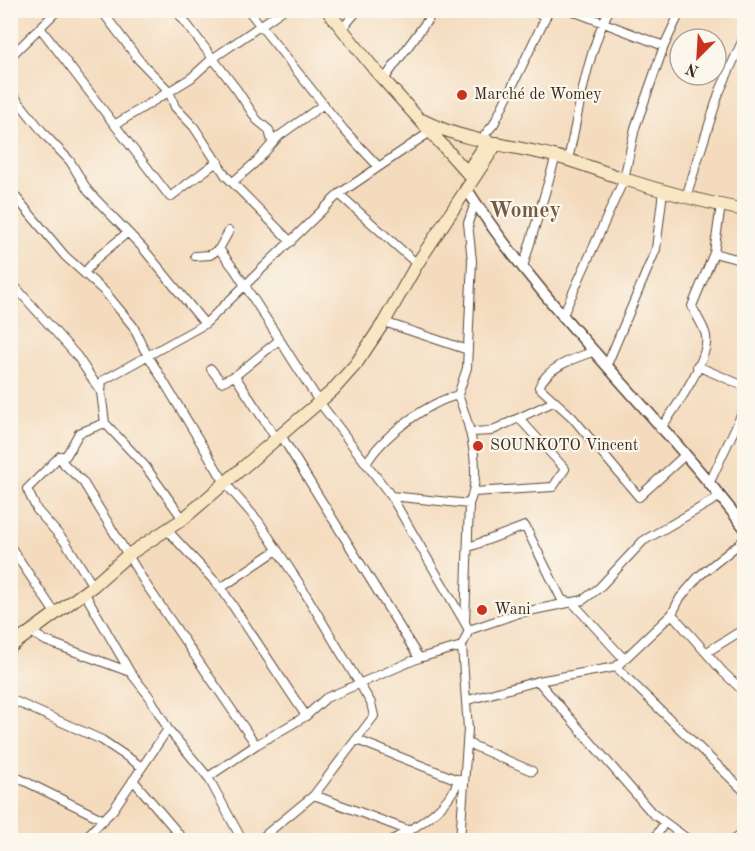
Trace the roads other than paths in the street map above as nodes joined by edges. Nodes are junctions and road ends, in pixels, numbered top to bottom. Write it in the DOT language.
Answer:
graph roads {
  1 [pos="101,10"];
  2 [pos="176,10"];
  3 [pos="248,10"];
  4 [pos="283,10"];
  5 [pos="327,10"];
  6 [pos="358,10"];
  7 [pos="435,10"];
  8 [pos="531,10"];
  9 [pos="570,10"];
  10 [pos="609,10"];
  11 [pos="681,10"];
  12 [pos="56,11"];
  13 [pos="547,14"];
  14 [pos="603,23"];
  15 [pos="262,27"];
  16 [pos="41,29"];
  17 [pos="341,30"];
  18 [pos="744,37"];
  19 [pos="664,46"];
  20 [pos="10,57"];
  21 [pos="212,59"];
  22 [pos="385,78"];
  23 [pos="10,91"];
  24 [pos="169,91"];
  25 [pos="324,104"];
  26 [pos="422,120"];
  27 [pos="116,124"];
  28 [pos="430,132"];
  29 [pos="488,141"];
  30 [pos="272,142"];
  31 [pos="562,158"];
  32 [pos="218,161"];
  33 [pos="378,166"];
  34 [pos="468,179"];
  35 [pos="624,179"];
  36 [pos="233,182"];
  37 [pos="10,189"];
  38 [pos="663,191"];
  39 [pos="339,194"];
  40 [pos="686,197"];
  41 [pos="475,203"];
  42 [pos="721,205"];
  43 [pos="744,210"];
  44 [pos="229,231"];
  45 [pos="127,233"];
  46 [pos="291,242"];
  47 [pos="219,249"];
  48 [pos="714,253"];
  49 [pos="195,256"];
  50 [pos="744,261"];
  51 [pos="417,264"];
  52 [pos="524,267"];
  53 [pos="85,272"];
  54 [pos="10,281"];
  55 [pos="244,285"];
  56 [pos="562,317"];
  57 [pos="384,322"];
  58 [pos="205,324"];
  59 [pos="279,340"];
  60 [pos="468,350"];
  61 [pos="595,351"];
  62 [pos="149,357"];
  63 [pos="607,365"];
  64 [pos="697,366"];
  65 [pos="211,369"];
  66 [pos="235,376"];
  67 [pos="744,386"];
  68 [pos="101,392"];
  69 [pos="458,394"];
  70 [pos="553,402"];
  71 [pos="320,403"];
  72 [pos="744,409"];
  73 [pos="519,418"];
  74 [pos="105,423"];
  75 [pos="660,429"];
  76 [pos="472,432"];
  77 [pos="279,439"];
  78 [pos="685,455"];
  79 [pos="60,456"];
  80 [pos="366,464"];
  81 [pos="225,483"];
  82 [pos="709,484"];
  83 [pos="474,492"];
  84 [pos="391,496"];
  85 [pos="719,497"];
  86 [pos="469,504"];
  87 [pos="183,519"];
  88 [pos="744,523"];
  89 [pos="167,530"];
  90 [pos="744,540"];
  91 [pos="10,546"];
  92 [pos="468,547"];
  93 [pos="277,550"];
  94 [pos="128,555"];
  95 [pos="221,588"];
  96 [pos="89,589"];
  97 [pos="573,603"];
  98 [pos="55,613"];
  99 [pos="672,614"];
  100 [pos="467,626"];
  101 [pos="744,629"];
  102 [pos="31,632"];
  103 [pos="462,646"];
  104 [pos="10,647"];
  105 [pos="707,652"];
  106 [pos="419,658"];
  107 [pos="624,659"];
  108 [pos="616,667"];
  109 [pos="130,672"];
  110 [pos="538,681"];
  111 [pos="359,685"];
  112 [pos="744,692"];
  113 [pos="10,699"];
  114 [pos="468,700"];
  115 [pos="306,716"];
  116 [pos="168,729"];
  117 [pos="357,740"];
  118 [pos="468,743"];
  119 [pos="256,745"];
  120 [pos="142,767"];
  121 [pos="532,771"];
  122 [pos="10,774"];
  123 [pos="208,777"];
  124 [pos="133,780"];
  125 [pos="461,781"];
  126 [pos="744,791"];
  127 [pos="314,795"];
  128 [pos="104,820"];
  129 [pos="664,823"];
  130 [pos="410,831"];
  131 [pos="744,832"];
  132 [pos="180,839"];
  133 [pos="83,840"];
  134 [pos="242,840"];
  135 [pos="260,840"];
  136 [pos="392,840"];
  137 [pos="460,840"];
  138 [pos="654,840"];
  139 [pos="688,840"];
  140 [pos="733,840"];
  1 -- 24 [label="street"];
  2 -- 21 [label="street"];
  3 -- 15 [label="street"];
  4 -- 15 [label="street"];
  5 -- 17 [label="main road"];
  6 -- 17 [label="street"];
  7 -- 22 [label="street"];
  8 -- 13 [label="street"];
  9 -- 14 [label="street"];
  10 -- 14 [label="street"];
  11 -- 19 [label="street"];
  12 -- 16 [label="street"];
  13 -- 29 [label="street"];
  14 -- 19 [label="street"];
  14 -- 31 [label="street"];
  15 -- 21 [label="street"];
  15 -- 25 [label="street"];
  16 -- 20 [label="street"];
  16 -- 27 [label="street"];
  17 -- 22 [label="main road"];
  18 -- 40 [label="street"];
  19 -- 35 [label="street"];
  21 -- 24 [label="street"];
  21 -- 30 [label="street"];
  22 -- 26 [label="main road"];
  23 -- 45 [label="street"];
  24 -- 27 [label="street"];
  24 -- 32 [label="street"];
  25 -- 30 [label="street"];
  25 -- 33 [label="street"];
  26 -- 28 [label="main road"];
  26 -- 29 [label="main road"];
  27 -- 32 [label="street"];
  28 -- 33 [label="street"];
  28 -- 34 [label="main road"];
  29 -- 31 [label="main road"];
  29 -- 34 [label="main road"];
  30 -- 36 [label="street"];
  31 -- 35 [label="main road"];
  31 -- 52 [label="street"];
  32 -- 36 [label="street"];
  33 -- 39 [label="street"];
  34 -- 41 [label="street"];
  34 -- 51 [label="main road"];
  35 -- 38 [label="main road"];
  35 -- 56 [label="street"];
  36 -- 46 [label="street"];
  37 -- 53 [label="street"];
  38 -- 40 [label="main road"];
  38 -- 63 [label="street"];
  39 -- 46 [label="street"];
  39 -- 51 [label="street"];
  40 -- 42 [label="main road"];
  41 -- 52 [label="street"];
  41 -- 60 [label="street"];
  42 -- 43 [label="main road"];
  42 -- 48 [label="street"];
  44 -- 47 [label="street"];
  45 -- 53 [label="street"];
  45 -- 58 [label="street"];
  46 -- 55 [label="street"];
  47 -- 49 [label="street"];
  47 -- 55 [label="street"];
  48 -- 50 [label="street"];
  48 -- 64 [label="street"];
  51 -- 57 [label="main road"];
  52 -- 56 [label="street"];
  53 -- 62 [label="street"];
  54 -- 68 [label="street"];
  55 -- 58 [label="street"];
  55 -- 59 [label="street"];
  56 -- 61 [label="street"];
  57 -- 60 [label="street"];
  57 -- 71 [label="main road"];
  58 -- 62 [label="street"];
  59 -- 66 [label="street"];
  59 -- 71 [label="street"];
  60 -- 69 [label="street"];
  61 -- 63 [label="street"];
  61 -- 70 [label="street"];
  62 -- 68 [label="street"];
  62 -- 81 [label="street"];
  63 -- 75 [label="street"];
  64 -- 67 [label="street"];
  64 -- 75 [label="street"];
  65 -- 66 [label="street"];
  66 -- 77 [label="street"];
  68 -- 74 [label="street"];
  69 -- 76 [label="street"];
  69 -- 80 [label="street"];
  70 -- 73 [label="street"];
  70 -- 78 [label="street"];
  71 -- 77 [label="main road"];
  71 -- 80 [label="street"];
  72 -- 82 [label="street"];
  73 -- 76 [label="street"];
  73 -- 83 [label="street"];
  74 -- 79 [label="street"];
  74 -- 87 [label="street"];
  75 -- 78 [label="street"];
  76 -- 83 [label="street"];
  77 -- 81 [label="main road"];
  77 -- 106 [label="street"];
  78 -- 82 [label="street"];
  79 -- 94 [label="street"];
  79 -- 96 [label="street"];
  80 -- 84 [label="street"];
  81 -- 87 [label="main road"];
  81 -- 93 [label="street"];
  82 -- 85 [label="street"];
  83 -- 86 [label="street"];
  84 -- 86 [label="street"];
  84 -- 100 [label="street"];
  85 -- 88 [label="street"];
  85 -- 97 [label="street"];
  86 -- 92 [label="street"];
  87 -- 89 [label="main road"];
  89 -- 94 [label="main road"];
  89 -- 95 [label="street"];
  90 -- 99 [label="street"];
  91 -- 98 [label="street"];
  92 -- 97 [label="street"];
  92 -- 100 [label="street"];
  93 -- 95 [label="street"];
  93 -- 111 [label="street"];
  94 -- 96 [label="main road"];
  94 -- 119 [label="street"];
  95 -- 115 [label="street"];
  96 -- 98 [label="main road"];
  96 -- 109 [label="street"];
  97 -- 100 [label="street"];
  97 -- 107 [label="street"];
  98 -- 102 [label="main road"];
  99 -- 105 [label="street"];
  99 -- 107 [label="street"];
  100 -- 103 [label="street"];
  101 -- 105 [label="street"];
  102 -- 104 [label="main road"];
  102 -- 109 [label="street"];
  103 -- 106 [label="street"];
  103 -- 114 [label="street"];
  105 -- 112 [label="street"];
  106 -- 111 [label="street"];
  107 -- 108 [label="street"];
  108 -- 110 [label="street"];
  108 -- 126 [label="street"];
  109 -- 116 [label="street"];
  110 -- 114 [label="street"];
  110 -- 129 [label="street"];
  111 -- 115 [label="street"];
  111 -- 117 [label="street"];
  113 -- 120 [label="street"];
  114 -- 118 [label="street"];
  115 -- 119 [label="street"];
  116 -- 120 [label="street"];
  116 -- 123 [label="street"];
  117 -- 125 [label="street"];
  117 -- 127 [label="street"];
  118 -- 121 [label="street"];
  118 -- 125 [label="street"];
  119 -- 123 [label="street"];
  120 -- 124 [label="street"];
  122 -- 128 [label="street"];
  123 -- 134 [label="street"];
  124 -- 128 [label="street"];
  124 -- 132 [label="street"];
  125 -- 130 [label="street"];
  125 -- 137 [label="street"];
  127 -- 130 [label="street"];
  127 -- 135 [label="street"];
  128 -- 133 [label="street"];
  129 -- 138 [label="street"];
  129 -- 139 [label="street"];
  130 -- 136 [label="street"];
  131 -- 140 [label="street"];
}
